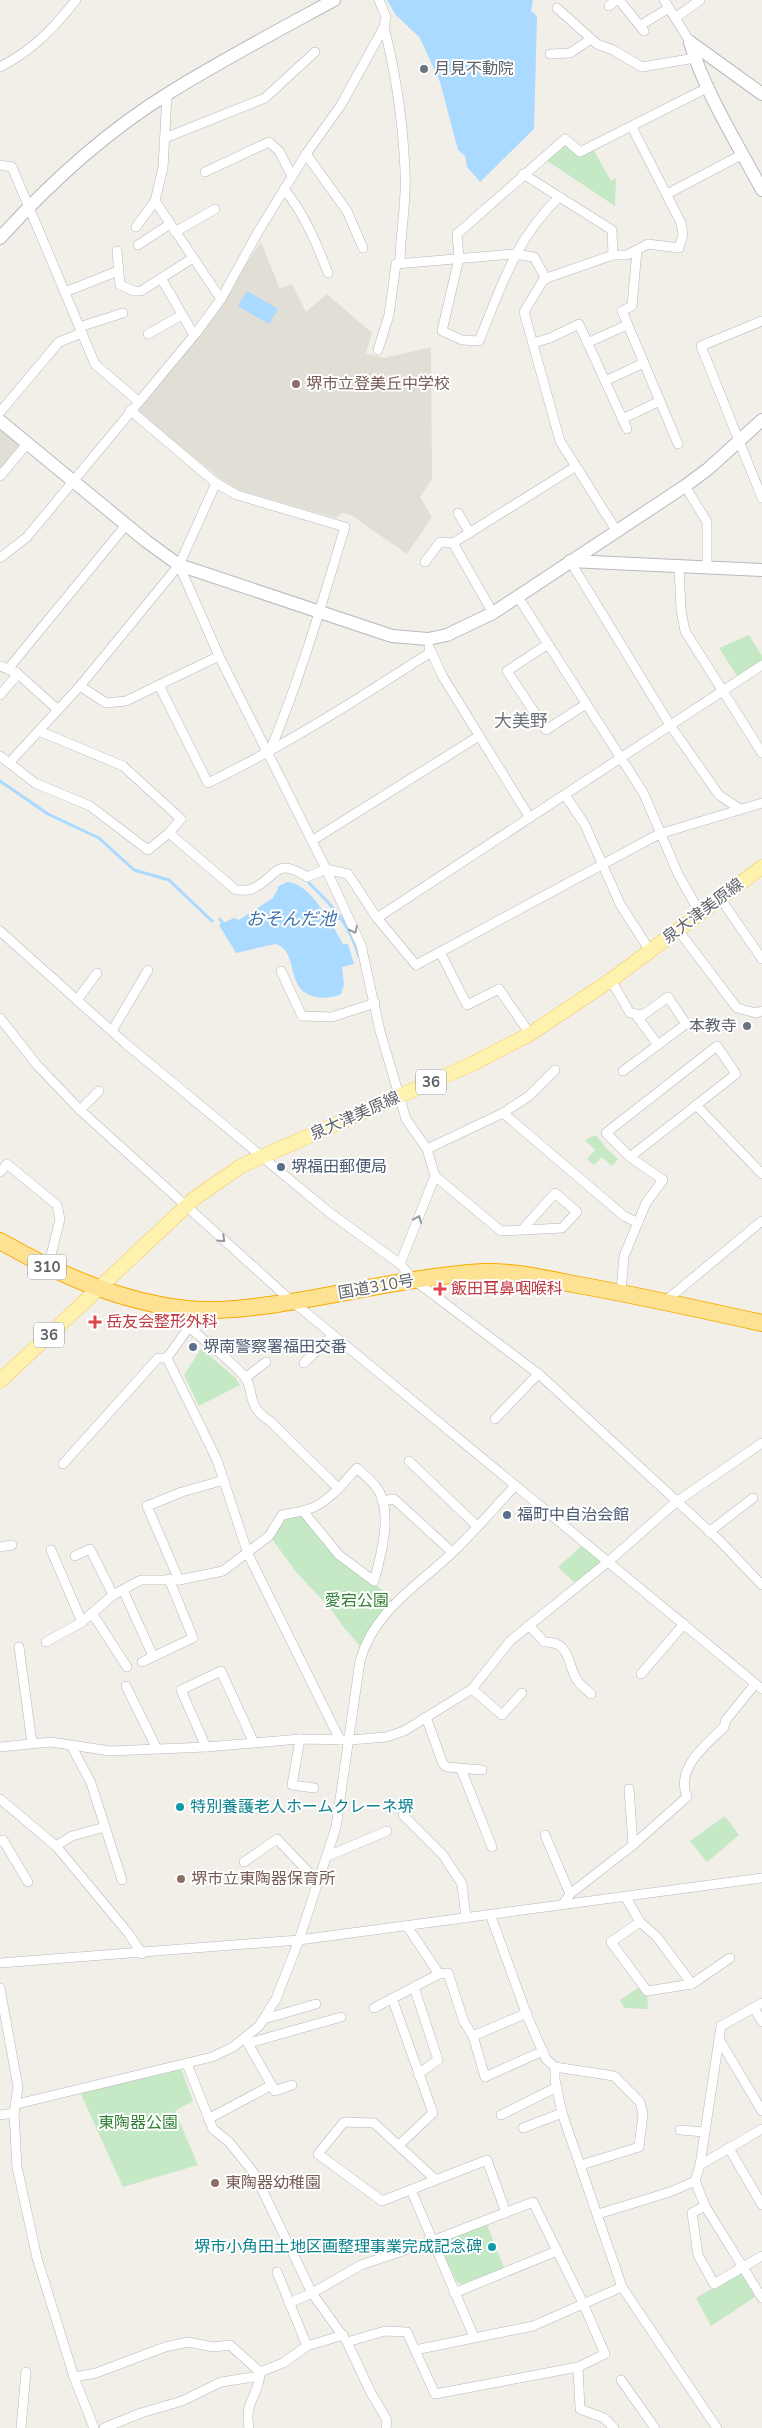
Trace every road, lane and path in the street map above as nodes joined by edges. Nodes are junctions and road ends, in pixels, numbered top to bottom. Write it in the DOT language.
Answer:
graph roads {
  1 [pos="76,0"];
  2 [pos="334,0"];
  3 [pos="379,0"];
  4 [pos="664,0"];
  5 [pos="700,0"];
  6 [pos="614,2"];
  7 [pos="557,8"];
  8 [pos="669,8"];
  9 [pos="675,18"];
  10 [pos="384,27"];
  11 [pos="591,39"];
  12 [pos="690,42"];
  13 [pos="315,52"];
  14 [pos="550,54"];
  15 [pos="695,58"];
  16 [pos="0,68"];
  17 [pos="709,87"];
  18 [pos="167,94"];
  19 [pos="762,94"];
  20 [pos="632,127"];
  21 [pos="164,138"];
  22 [pos="306,154"];
  23 [pos="743,154"];
  24 [pos="0,166"];
  25 [pos="205,172"];
  26 [pos="523,174"];
  27 [pos="292,176"];
  28 [pos="284,189"];
  29 [pos="762,190"];
  30 [pos="667,194"];
  31 [pos="559,197"];
  32 [pos="155,202"];
  33 [pos="29,206"];
  34 [pos="215,209"];
  35 [pos="136,227"];
  36 [pos="172,228"];
  37 [pos="0,238"];
  38 [pos="138,245"];
  39 [pos="363,248"];
  40 [pos="637,250"];
  41 [pos="117,251"];
  42 [pos="514,254"];
  43 [pos="614,255"];
  44 [pos="193,258"];
  45 [pos="459,258"];
  46 [pos="400,264"];
  47 [pos="118,271"];
  48 [pos="328,273"];
  49 [pos="161,278"];
  50 [pos="546,279"];
  51 [pos="65,292"];
  52 [pos="220,299"];
  53 [pos="123,313"];
  54 [pos="182,315"];
  55 [pos="762,321"];
  56 [pos="627,325"];
  57 [pos="80,330"];
  58 [pos="148,334"];
  59 [pos="194,336"];
  60 [pos="533,343"];
  61 [pos="587,343"];
  62 [pos="378,350"];
  63 [pos="644,363"];
  64 [pos="605,381"];
  65 [pos="138,401"];
  66 [pos="660,401"];
  67 [pos="130,410"];
  68 [pos="0,412"];
  69 [pos="622,419"];
  70 [pos="762,420"];
  71 [pos="0,421"];
  72 [pos="627,429"];
  73 [pos="738,442"];
  74 [pos="27,444"];
  75 [pos="678,444"];
  76 [pos="575,467"];
  77 [pos="0,476"];
  78 [pos="74,481"];
  79 [pos="216,483"];
  80 [pos="685,486"];
  81 [pos="762,498"];
  82 [pos="458,514"];
  83 [pos="126,525"];
  84 [pos="616,530"];
  85 [pos="470,533"];
  86 [pos="454,543"];
  87 [pos="0,558"];
  88 [pos="570,561"];
  89 [pos="425,562"];
  90 [pos="179,565"];
  91 [pos="679,566"];
  92 [pos="707,568"];
  93 [pos="762,570"];
  94 [pos="518,597"];
  95 [pos="319,613"];
  96 [pos="493,613"];
  97 [pos="428,639"];
  98 [pos="548,644"];
  99 [pos="431,652"];
  100 [pos="219,656"];
  101 [pos="762,665"];
  102 [pos="4,667"];
  103 [pos="18,674"];
  104 [pos="159,685"];
  105 [pos="80,686"];
  106 [pos="722,690"];
  107 [pos="0,695"];
  108 [pos="586,704"];
  109 [pos="57,709"];
  110 [pos="670,725"];
  111 [pos="39,731"];
  112 [pos="479,736"];
  113 [pos="268,753"];
  114 [pos="762,753"];
  115 [pos="0,756"];
  116 [pos="621,757"];
  117 [pos="9,764"];
  118 [pos="565,795"];
  119 [pos="762,803"];
  120 [pos="740,809"];
  121 [pos="530,818"];
  122 [pos="169,833"];
  123 [pos="659,834"];
  124 [pos="312,840"];
  125 [pos="601,865"];
  126 [pos="762,867"];
  127 [pos="326,869"];
  128 [pos="720,898"];
  129 [pos="700,913"];
  130 [pos="377,918"];
  131 [pos="678,930"];
  132 [pos="0,931"];
  133 [pos="650,951"];
  134 [pos="440,952"];
  135 [pos="762,959"];
  136 [pos="148,970"];
  137 [pos="281,970"];
  138 [pos="97,972"];
  139 [pos="611,980"];
  140 [pos="77,1000"];
  141 [pos="375,1004"];
  142 [pos="762,1012"];
  143 [pos="636,1015"];
  144 [pos="0,1018"];
  145 [pos="112,1032"];
  146 [pos="530,1034"];
  147 [pos="658,1045"];
  148 [pos="555,1070"];
  149 [pos="623,1071"];
  150 [pos="100,1091"];
  151 [pos="398,1096"];
  152 [pos="696,1105"];
  153 [pos="80,1110"];
  154 [pos="503,1113"];
  155 [pos="427,1149"];
  156 [pos="260,1156"];
  157 [pos="630,1156"];
  158 [pos="759,1162"];
  159 [pos="0,1172"];
  160 [pos="762,1174"];
  161 [pos="435,1176"];
  162 [pos="187,1206"];
  163 [pos="762,1222"];
  164 [pos="638,1223"];
  165 [pos="522,1230"];
  166 [pos="0,1241"];
  167 [pos="400,1264"];
  168 [pos="48,1267"];
  169 [pos="414,1280"];
  170 [pos="97,1288"];
  171 [pos="621,1292"];
  172 [pos="290,1299"];
  173 [pos="664,1302"];
  174 [pos="188,1310"];
  175 [pos="762,1323"];
  176 [pos="189,1327"];
  177 [pos="333,1335"];
  178 [pos="167,1358"];
  179 [pos="266,1362"];
  180 [pos="304,1363"];
  181 [pos="538,1374"];
  182 [pos="245,1378"];
  183 [pos="0,1381"];
  184 [pos="495,1419"];
  185 [pos="762,1443"];
  186 [pos="409,1461"];
  187 [pos="63,1464"];
  188 [pos="224,1480"];
  189 [pos="515,1486"];
  190 [pos="338,1488"];
  191 [pos="753,1498"];
  192 [pos="382,1501"];
  193 [pos="676,1502"];
  194 [pos="303,1510"];
  195 [pos="477,1526"];
  196 [pos="709,1532"];
  197 [pos="12,1545"];
  198 [pos="0,1547"];
  199 [pos="51,1550"];
  200 [pos="452,1552"];
  201 [pos="248,1554"];
  202 [pos="75,1556"];
  203 [pos="609,1561"];
  204 [pos="758,1578"];
  205 [pos="174,1580"];
  206 [pos="762,1585"];
  207 [pos="123,1590"];
  208 [pos="113,1595"];
  209 [pos="92,1613"];
  210 [pos="82,1622"];
  211 [pos="684,1624"];
  212 [pos="529,1625"];
  213 [pos="46,1642"];
  214 [pos="20,1647"];
  215 [pos="154,1656"];
  216 [pos="142,1662"];
  217 [pos="127,1667"];
  218 [pos="641,1674"];
  219 [pos="126,1686"];
  220 [pos="758,1686"];
  221 [pos="472,1689"];
  222 [pos="522,1692"];
  223 [pos="591,1694"];
  224 [pos="426,1717"];
  225 [pos="300,1740"];
  226 [pos="340,1740"];
  227 [pos="350,1740"];
  228 [pos="32,1743"];
  229 [pos="254,1743"];
  230 [pos="0,1747"];
  231 [pos="72,1747"];
  232 [pos="206,1747"];
  233 [pos="157,1749"];
  234 [pos="461,1769"];
  235 [pos="482,1770"];
  236 [pos="314,1788"];
  237 [pos="629,1788"];
  238 [pos="0,1798"];
  239 [pos="403,1816"];
  240 [pos="105,1827"];
  241 [pos="387,1831"];
  242 [pos="545,1835"];
  243 [pos="0,1841"];
  244 [pos="56,1846"];
  245 [pos="633,1846"];
  246 [pos="492,1847"];
  247 [pos="328,1856"];
  248 [pos="244,1862"];
  249 [pos="762,1878"];
  250 [pos="122,1880"];
  251 [pos="28,1882"];
  252 [pos="319,1883"];
  253 [pos="570,1894"];
  254 [pos="625,1896"];
  255 [pos="563,1904"];
  256 [pos="490,1914"];
  257 [pos="466,1918"];
  258 [pos="640,1922"];
  259 [pos="407,1926"];
  260 [pos="299,1940"];
  261 [pos="142,1954"];
  262 [pos="730,1958"];
  263 [pos="0,1963"];
  264 [pos="440,1974"];
  265 [pos="692,1984"];
  266 [pos="414,1987"];
  267 [pos="0,1988"];
  268 [pos="392,1998"];
  269 [pos="316,2004"];
  270 [pos="758,2005"];
  271 [pos="374,2008"];
  272 [pos="527,2013"];
  273 [pos="341,2017"];
  274 [pos="264,2019"];
  275 [pos="762,2022"];
  276 [pos="473,2036"];
  277 [pos="718,2039"];
  278 [pos="246,2041"];
  279 [pos="543,2051"];
  280 [pos="187,2064"];
  281 [pos="555,2067"];
  282 [pos="418,2074"];
  283 [pos="272,2085"];
  284 [pos="292,2085"];
  285 [pos="557,2087"];
  286 [pos="16,2108"];
  287 [pos="762,2111"];
  288 [pos="562,2113"];
  289 [pos="0,2115"];
  290 [pos="501,2115"];
  291 [pos="208,2119"];
  292 [pos="523,2128"];
  293 [pos="762,2129"];
  294 [pos="680,2130"];
  295 [pos="704,2132"];
  296 [pos="399,2145"];
  297 [pos="729,2148"];
  298 [pos="700,2165"];
  299 [pos="581,2166"];
  300 [pos="436,2180"];
  301 [pos="695,2181"];
  302 [pos="411,2190"];
  303 [pos="762,2205"];
  304 [pos="705,2206"];
  305 [pos="506,2213"];
  306 [pos="598,2214"];
  307 [pos="432,2241"];
  308 [pos="557,2251"];
  309 [pos="762,2256"];
  310 [pos="742,2268"];
  311 [pos="277,2272"];
  312 [pos="622,2287"];
  313 [pos="312,2293"];
  314 [pos="454,2293"];
  315 [pos="762,2298"];
  316 [pos="289,2303"];
  317 [pos="583,2304"];
  318 [pos="474,2337"];
  319 [pos="345,2338"];
  320 [pos="308,2346"];
  321 [pos="415,2350"];
  322 [pos="578,2367"];
  323 [pos="26,2372"];
  324 [pos="260,2374"];
  325 [pos="74,2376"];
  326 [pos="622,2380"];
  327 [pos="21,2428"];
  328 [pos="94,2428"];
  329 [pos="104,2428"];
  330 [pos="249,2428"];
  331 [pos="386,2428"];
  332 [pos="614,2428"];
  333 [pos="655,2428"];
  334 [pos="717,2428"];
  1 -- 16 [label="street"];
  2 -- 18 [label="street"];
  3 -- 10 [label="street"];
  4 -- 8 [label="street"];
  5 -- 9 [label="street"];
  6 -- 8 [label="street"];
  7 -- 11 [label="street"];
  8 -- 9 [label="street"];
  9 -- 12 [label="street"];
  10 -- 22 [label="street"];
  10 -- 46 [label="street"];
  11 -- 14 [label="street"];
  11 -- 15 [label="street"];
  12 -- 15 [label="street"];
  12 -- 19 [label="street"];
  13 -- 21 [label="street"];
  15 -- 17 [label="street"];
  17 -- 20 [label="street"];
  17 -- 23 [label="street"];
  18 -- 21 [label="street"];
  18 -- 33 [label="street"];
  20 -- 26 [label="street"];
  20 -- 30 [label="street"];
  21 -- 32 [label="street"];
  22 -- 27 [label="street"];
  22 -- 39 [label="street"];
  23 -- 29 [label="street"];
  23 -- 30 [label="street"];
  24 -- 33 [label="street"];
  25 -- 27 [label="street"];
  26 -- 31 [label="street"];
  26 -- 45 [label="street"];
  27 -- 28 [label="street"];
  28 -- 48 [label="street"];
  28 -- 52 [label="street"];
  30 -- 40 [label="street"];
  31 -- 42 [label="street"];
  31 -- 43 [label="street"];
  32 -- 35 [label="street"];
  32 -- 36 [label="street"];
  33 -- 37 [label="street"];
  33 -- 51 [label="street"];
  34 -- 36 [label="street"];
  36 -- 38 [label="street"];
  36 -- 44 [label="street"];
  40 -- 43 [label="street"];
  40 -- 56 [label="street"];
  41 -- 47 [label="street"];
  42 -- 45 [label="street"];
  42 -- 45 [label="street"];
  42 -- 50 [label="street"];
  43 -- 50 [label="street"];
  44 -- 49 [label="street"];
  44 -- 52 [label="street"];
  45 -- 46 [label="street"];
  46 -- 62 [label="street"];
  47 -- 49 [label="street"];
  47 -- 51 [label="street"];
  49 -- 54 [label="street"];
  50 -- 60 [label="street"];
  51 -- 57 [label="street"];
  52 -- 59 [label="street"];
  53 -- 57 [label="street"];
  54 -- 58 [label="street"];
  54 -- 59 [label="street"];
  55 -- 73 [label="street"];
  56 -- 61 [label="street"];
  56 -- 63 [label="street"];
  57 -- 65 [label="street"];
  57 -- 68 [label="street"];
  59 -- 65 [label="street"];
  60 -- 61 [label="street"];
  60 -- 76 [label="street"];
  61 -- 64 [label="street"];
  63 -- 64 [label="street"];
  63 -- 66 [label="street"];
  64 -- 69 [label="street"];
  65 -- 67 [label="street"];
  66 -- 69 [label="street"];
  66 -- 75 [label="street"];
  67 -- 78 [label="street"];
  67 -- 79 [label="street"];
  69 -- 72 [label="street"];
  70 -- 73 [label="street"];
  71 -- 74 [label="street"];
  73 -- 80 [label="street"];
  73 -- 81 [label="street"];
  74 -- 77 [label="street"];
  74 -- 78 [label="street"];
  76 -- 84 [label="street"];
  76 -- 85 [label="street"];
  78 -- 83 [label="street"];
  78 -- 87 [label="street"];
  79 -- 90 [label="street"];
  79 -- 95 [label="street"];
  80 -- 84 [label="street"];
  80 -- 92 [label="street"];
  82 -- 85 [label="street"];
  83 -- 90 [label="street"];
  83 -- 102 [label="street"];
  84 -- 88 [label="street"];
  85 -- 86 [label="street"];
  86 -- 89 [label="street"];
  86 -- 96 [label="street"];
  88 -- 91 [label="street"];
  88 -- 94 [label="street"];
  88 -- 110 [label="street"];
  90 -- 95 [label="street"];
  90 -- 100 [label="street"];
  90 -- 105 [label="street"];
  91 -- 92 [label="street"];
  91 -- 106 [label="street"];
  92 -- 93 [label="street"];
  94 -- 96 [label="street"];
  94 -- 98 [label="street"];
  95 -- 97 [label="street"];
  95 -- 113 [label="street"];
  96 -- 97 [label="street"];
  97 -- 99 [label="street"];
  98 -- 108 [label="street"];
  98 -- 108 [label="street"];
  99 -- 112 [label="street"];
  99 -- 113 [label="street"];
  100 -- 104 [label="street"];
  100 -- 113 [label="street"];
  101 -- 106 [label="street"];
  102 -- 103 [label="street"];
  103 -- 107 [label="street"];
  103 -- 109 [label="street"];
  104 -- 105 [label="street"];
  104 -- 113 [label="street"];
  105 -- 109 [label="street"];
  106 -- 110 [label="street"];
  106 -- 114 [label="street"];
  108 -- 116 [label="street"];
  109 -- 111 [label="street"];
  110 -- 116 [label="street"];
  110 -- 120 [label="street"];
  111 -- 117 [label="street"];
  111 -- 122 [label="street"];
  112 -- 121 [label="street"];
  112 -- 124 [label="street"];
  113 -- 124 [label="street"];
  115 -- 117 [label="street"];
  116 -- 118 [label="street"];
  116 -- 123 [label="street"];
  117 -- 122 [label="street"];
  118 -- 121 [label="street"];
  118 -- 125 [label="street"];
  119 -- 120 [label="street"];
  120 -- 123 [label="street"];
  121 -- 130 [label="street"];
  122 -- 127 [label="street"];
  123 -- 125 [label="street"];
  123 -- 129 [label="street"];
  124 -- 127 [label="street"];
  125 -- 133 [label="street"];
  125 -- 134 [label="street"];
  126 -- 128 [label="main road, 泉大津美原線 / 36"];
  127 -- 130 [label="street"];
  127 -- 141 [label="street, one-way"];
  128 -- 129 [label="main road, 泉大津美原線 / 36"];
  128 -- 135 [label="street"];
  129 -- 131 [label="main road, 泉大津美原線 / 36"];
  130 -- 134 [label="street"];
  131 -- 133 [label="main road, 泉大津美原線 / 36"];
  131 -- 142 [label="street"];
  132 -- 140 [label="street"];
  133 -- 139 [label="main road, 泉大津美原線 / 36"];
  134 -- 146 [label="street"];
  136 -- 145 [label="street"];
  137 -- 141 [label="street"];
  138 -- 140 [label="street"];
  139 -- 143 [label="street"];
  139 -- 146 [label="main road, 泉大津美原線 / 36"];
  140 -- 145 [label="street"];
  141 -- 151 [label="street"];
  143 -- 147 [label="street"];
  143 -- 147 [label="street"];
  144 -- 153 [label="street"];
  145 -- 156 [label="street"];
  146 -- 151 [label="main road, 泉大津美原線 / 36"];
  147 -- 149 [label="street"];
  148 -- 154 [label="street"];
  150 -- 153 [label="street"];
  151 -- 155 [label="street"];
  151 -- 156 [label="main road, 泉大津美原線 / 36"];
  152 -- 157 [label="street"];
  152 -- 157 [label="street"];
  152 -- 158 [label="street"];
  153 -- 162 [label="street"];
  154 -- 155 [label="street"];
  154 -- 164 [label="street"];
  155 -- 161 [label="street"];
  156 -- 162 [label="main road, 泉大津美原線 / 36"];
  156 -- 167 [label="street"];
  157 -- 164 [label="street"];
  158 -- 160 [label="street"];
  159 -- 168 [label="street"];
  161 -- 165 [label="street"];
  167 -- 161 [label="street, one-way"];
  162 -- 170 [label="main road, 泉大津美原線 / 36"];
  162 -- 172 [label="street, one-way"];
  163 -- 173 [label="street"];
  164 -- 171 [label="street"];
  165 -- 165 [label="street"];
  166 -- 168 [label="highway, 国道310号 / 310"];
  167 -- 169 [label="street"];
  168 -- 170 [label="highway, 国道310号 / 310"];
  169 -- 171 [label="highway, 国道310号 / 310"];
  169 -- 172 [label="highway, 国道310号 / 310"];
  169 -- 181 [label="street"];
  170 -- 174 [label="highway, 国道310号 / 310"];
  170 -- 183 [label="main road, 泉大津美原線 / 36"];
  171 -- 173 [label="highway, 国道310号 / 310"];
  172 -- 174 [label="highway, 国道310号 / 310"];
  172 -- 177 [label="street"];
  173 -- 175 [label="highway, 国道310号 / 310"];
  174 -- 176 [label="street"];
  176 -- 178 [label="street"];
  176 -- 182 [label="street"];
  177 -- 180 [label="street"];
  177 -- 189 [label="street"];
  178 -- 187 [label="street"];
  178 -- 188 [label="street"];
  179 -- 182 [label="street"];
  181 -- 184 [label="street"];
  181 -- 193 [label="street"];
  182 -- 190 [label="street"];
  185 -- 193 [label="street"];
  186 -- 195 [label="street"];
  188 -- 201 [label="street"];
  188 -- 205 [label="street"];
  189 -- 195 [label="street"];
  189 -- 203 [label="street"];
  190 -- 192 [label="street"];
  190 -- 194 [label="street"];
  191 -- 196 [label="street"];
  192 -- 194 [label="street"];
  192 -- 200 [label="street"];
  193 -- 196 [label="street"];
  193 -- 203 [label="street"];
  194 -- 201 [label="street"];
  195 -- 200 [label="street"];
  196 -- 204 [label="street"];
  197 -- 198 [label="street"];
  199 -- 210 [label="street"];
  200 -- 227 [label="street"];
  201 -- 205 [label="street"];
  201 -- 226 [label="street"];
  202 -- 208 [label="street"];
  203 -- 211 [label="street"];
  203 -- 212 [label="street"];
  204 -- 206 [label="street"];
  205 -- 207 [label="street"];
  205 -- 215 [label="street"];
  207 -- 208 [label="street"];
  207 -- 215 [label="street"];
  208 -- 209 [label="street"];
  209 -- 210 [label="street"];
  209 -- 217 [label="street"];
  210 -- 213 [label="street"];
  211 -- 218 [label="street"];
  211 -- 220 [label="street"];
  212 -- 221 [label="street"];
  212 -- 223 [label="street"];
  214 -- 228 [label="street"];
  215 -- 216 [label="street"];
  219 -- 233 [label="street"];
  220 -- 245 [label="street"];
  221 -- 222 [label="street"];
  221 -- 224 [label="street"];
  224 -- 227 [label="street"];
  224 -- 234 [label="street"];
  225 -- 226 [label="street"];
  225 -- 229 [label="street"];
  225 -- 236 [label="street"];
  226 -- 227 [label="street"];
  227 -- 247 [label="street"];
  228 -- 230 [label="street"];
  228 -- 231 [label="street"];
  229 -- 232 [label="street"];
  229 -- 232 [label="street"];
  231 -- 233 [label="street"];
  231 -- 240 [label="street"];
  232 -- 233 [label="street"];
  234 -- 235 [label="street"];
  234 -- 246 [label="street"];
  237 -- 245 [label="street"];
  238 -- 244 [label="street"];
  239 -- 257 [label="street"];
  240 -- 244 [label="street"];
  240 -- 250 [label="street"];
  241 -- 247 [label="street"];
  242 -- 253 [label="street"];
  243 -- 251 [label="street"];
  244 -- 261 [label="street"];
  245 -- 253 [label="street"];
  247 -- 252 [label="street"];
  248 -- 252 [label="street"];
  249 -- 254 [label="street"];
  252 -- 260 [label="street"];
  253 -- 255 [label="street"];
  254 -- 255 [label="street"];
  254 -- 258 [label="street"];
  255 -- 256 [label="street"];
  256 -- 257 [label="street"];
  256 -- 272 [label="street"];
  257 -- 259 [label="street"];
  258 -- 265 [label="street"];
  258 -- 265 [label="street"];
  259 -- 260 [label="street"];
  259 -- 264 [label="street"];
  260 -- 261 [label="street"];
  260 -- 274 [label="street"];
  261 -- 263 [label="street"];
  262 -- 265 [label="street"];
  264 -- 266 [label="street"];
  264 -- 276 [label="street"];
  266 -- 268 [label="street"];
  266 -- 282 [label="street"];
  267 -- 286 [label="street"];
  268 -- 271 [label="street"];
  268 -- 282 [label="street"];
  269 -- 274 [label="street"];
  270 -- 275 [label="street"];
  270 -- 277 [label="street"];
  272 -- 276 [label="street"];
  272 -- 279 [label="street"];
  273 -- 278 [label="street"];
  274 -- 278 [label="street"];
  276 -- 279 [label="street"];
  277 -- 287 [label="street"];
  277 -- 295 [label="street"];
  278 -- 280 [label="street"];
  278 -- 283 [label="street"];
  279 -- 281 [label="street"];
  280 -- 286 [label="street"];
  280 -- 291 [label="street"];
  281 -- 285 [label="street"];
  281 -- 299 [label="street"];
  282 -- 296 [label="street"];
  283 -- 284 [label="street"];
  283 -- 291 [label="street"];
  285 -- 288 [label="street"];
  285 -- 290 [label="street"];
  286 -- 289 [label="street"];
  286 -- 325 [label="street"];
  288 -- 292 [label="street"];
  288 -- 299 [label="street"];
  291 -- 313 [label="street"];
  293 -- 297 [label="street"];
  294 -- 295 [label="street"];
  295 -- 298 [label="street"];
  296 -- 300 [label="street"];
  296 -- 302 [label="street"];
  297 -- 298 [label="street"];
  297 -- 303 [label="street"];
  298 -- 301 [label="street"];
  299 -- 306 [label="street"];
  300 -- 302 [label="street"];
  300 -- 305 [label="street"];
  301 -- 304 [label="street"];
  301 -- 306 [label="street"];
  302 -- 307 [label="street"];
  304 -- 310 [label="street"];
  304 -- 310 [label="street"];
  305 -- 307 [label="street"];
  305 -- 308 [label="street"];
  306 -- 312 [label="street"];
  307 -- 313 [label="street"];
  307 -- 314 [label="street"];
  308 -- 314 [label="street"];
  308 -- 317 [label="street"];
  309 -- 310 [label="street"];
  310 -- 315 [label="street"];
  311 -- 316 [label="street"];
  312 -- 317 [label="street"];
  312 -- 334 [label="street"];
  313 -- 316 [label="street"];
  313 -- 319 [label="street"];
  314 -- 318 [label="street"];
  316 -- 320 [label="street"];
  317 -- 318 [label="street"];
  317 -- 322 [label="street"];
  318 -- 321 [label="street"];
  319 -- 320 [label="street"];
  319 -- 321 [label="street"];
  319 -- 331 [label="street"];
  320 -- 324 [label="street"];
  321 -- 322 [label="street"];
  322 -- 332 [label="street"];
  323 -- 327 [label="street"];
  324 -- 325 [label="street"];
  324 -- 329 [label="street"];
  324 -- 330 [label="street"];
  325 -- 328 [label="street"];
  326 -- 333 [label="street"];
}
